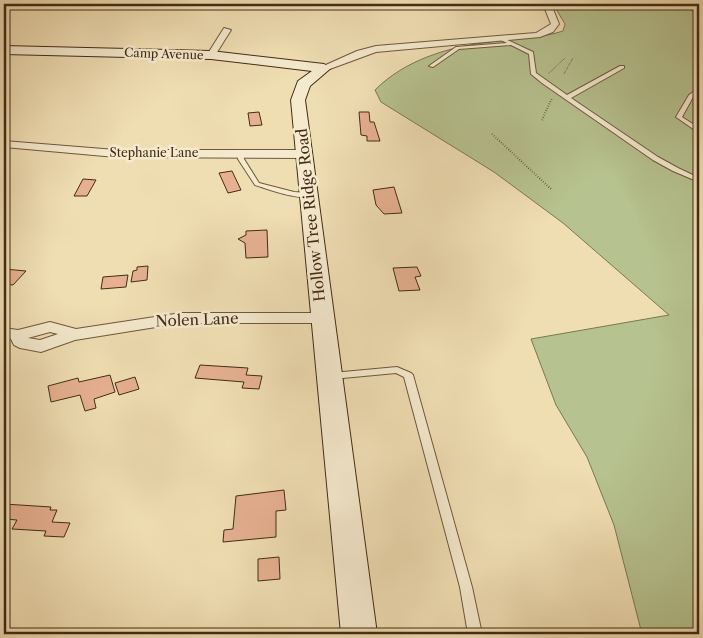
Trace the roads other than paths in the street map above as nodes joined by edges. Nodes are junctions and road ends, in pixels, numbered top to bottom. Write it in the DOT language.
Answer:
graph roads {
  1 [pos="32,4"];
  2 [pos="51,4"];
  3 [pos="547,4"];
  4 [pos="227,30"];
  5 [pos="501,38"];
  6 [pos="515,44"];
  7 [pos="4,50"];
  8 [pos="211,55"];
  9 [pos="431,66"];
  10 [pos="622,67"];
  11 [pos="324,68"];
  12 [pos="604,76"];
  13 [pos="612,82"];
  14 [pos="699,90"];
  15 [pos="568,97"];
  16 [pos="699,131"];
  17 [pos="4,144"];
  18 [pos="241,154"];
  19 [pos="305,154"];
  20 [pos="699,180"];
  21 [pos="309,195"];
  22 [pos="323,318"];
  23 [pos="11,334"];
  24 [pos="329,376"];
  25 [pos="359,634"];
  26 [pos="475,634"];
  1 -- 2 [label="street"];
  3 -- 5 [label="street, Hollow Tree Ridge Road"];
  4 -- 8 [label="street"];
  5 -- 6 [label="lane"];
  5 -- 11 [label="street, Hollow Tree Ridge Road"];
  6 -- 9 [label="lane"];
  6 -- 15 [label="lane"];
  7 -- 8 [label="street, Camp Avenue"];
  8 -- 11 [label="street, Camp Avenue"];
  10 -- 12 [label="lane"];
  11 -- 19 [label="street, Hollow Tree Ridge Road"];
  12 -- 13 [label="lane"];
  12 -- 15 [label="lane"];
  14 -- 16 [label="lane"];
  15 -- 20 [label="lane"];
  17 -- 18 [label="street, Stephanie Lane"];
  18 -- 19 [label="street, Stephanie Lane"];
  18 -- 21 [label="lane"];
  19 -- 21 [label="street, Hollow Tree Ridge Road"];
  21 -- 22 [label="street, Hollow Tree Ridge Road"];
  22 -- 23 [label="street, Nolen Lane"];
  22 -- 24 [label="street, Hollow Tree Ridge Road"];
  24 -- 25 [label="street, Hollow Tree Ridge Road"];
  24 -- 26 [label="lane"];
}
